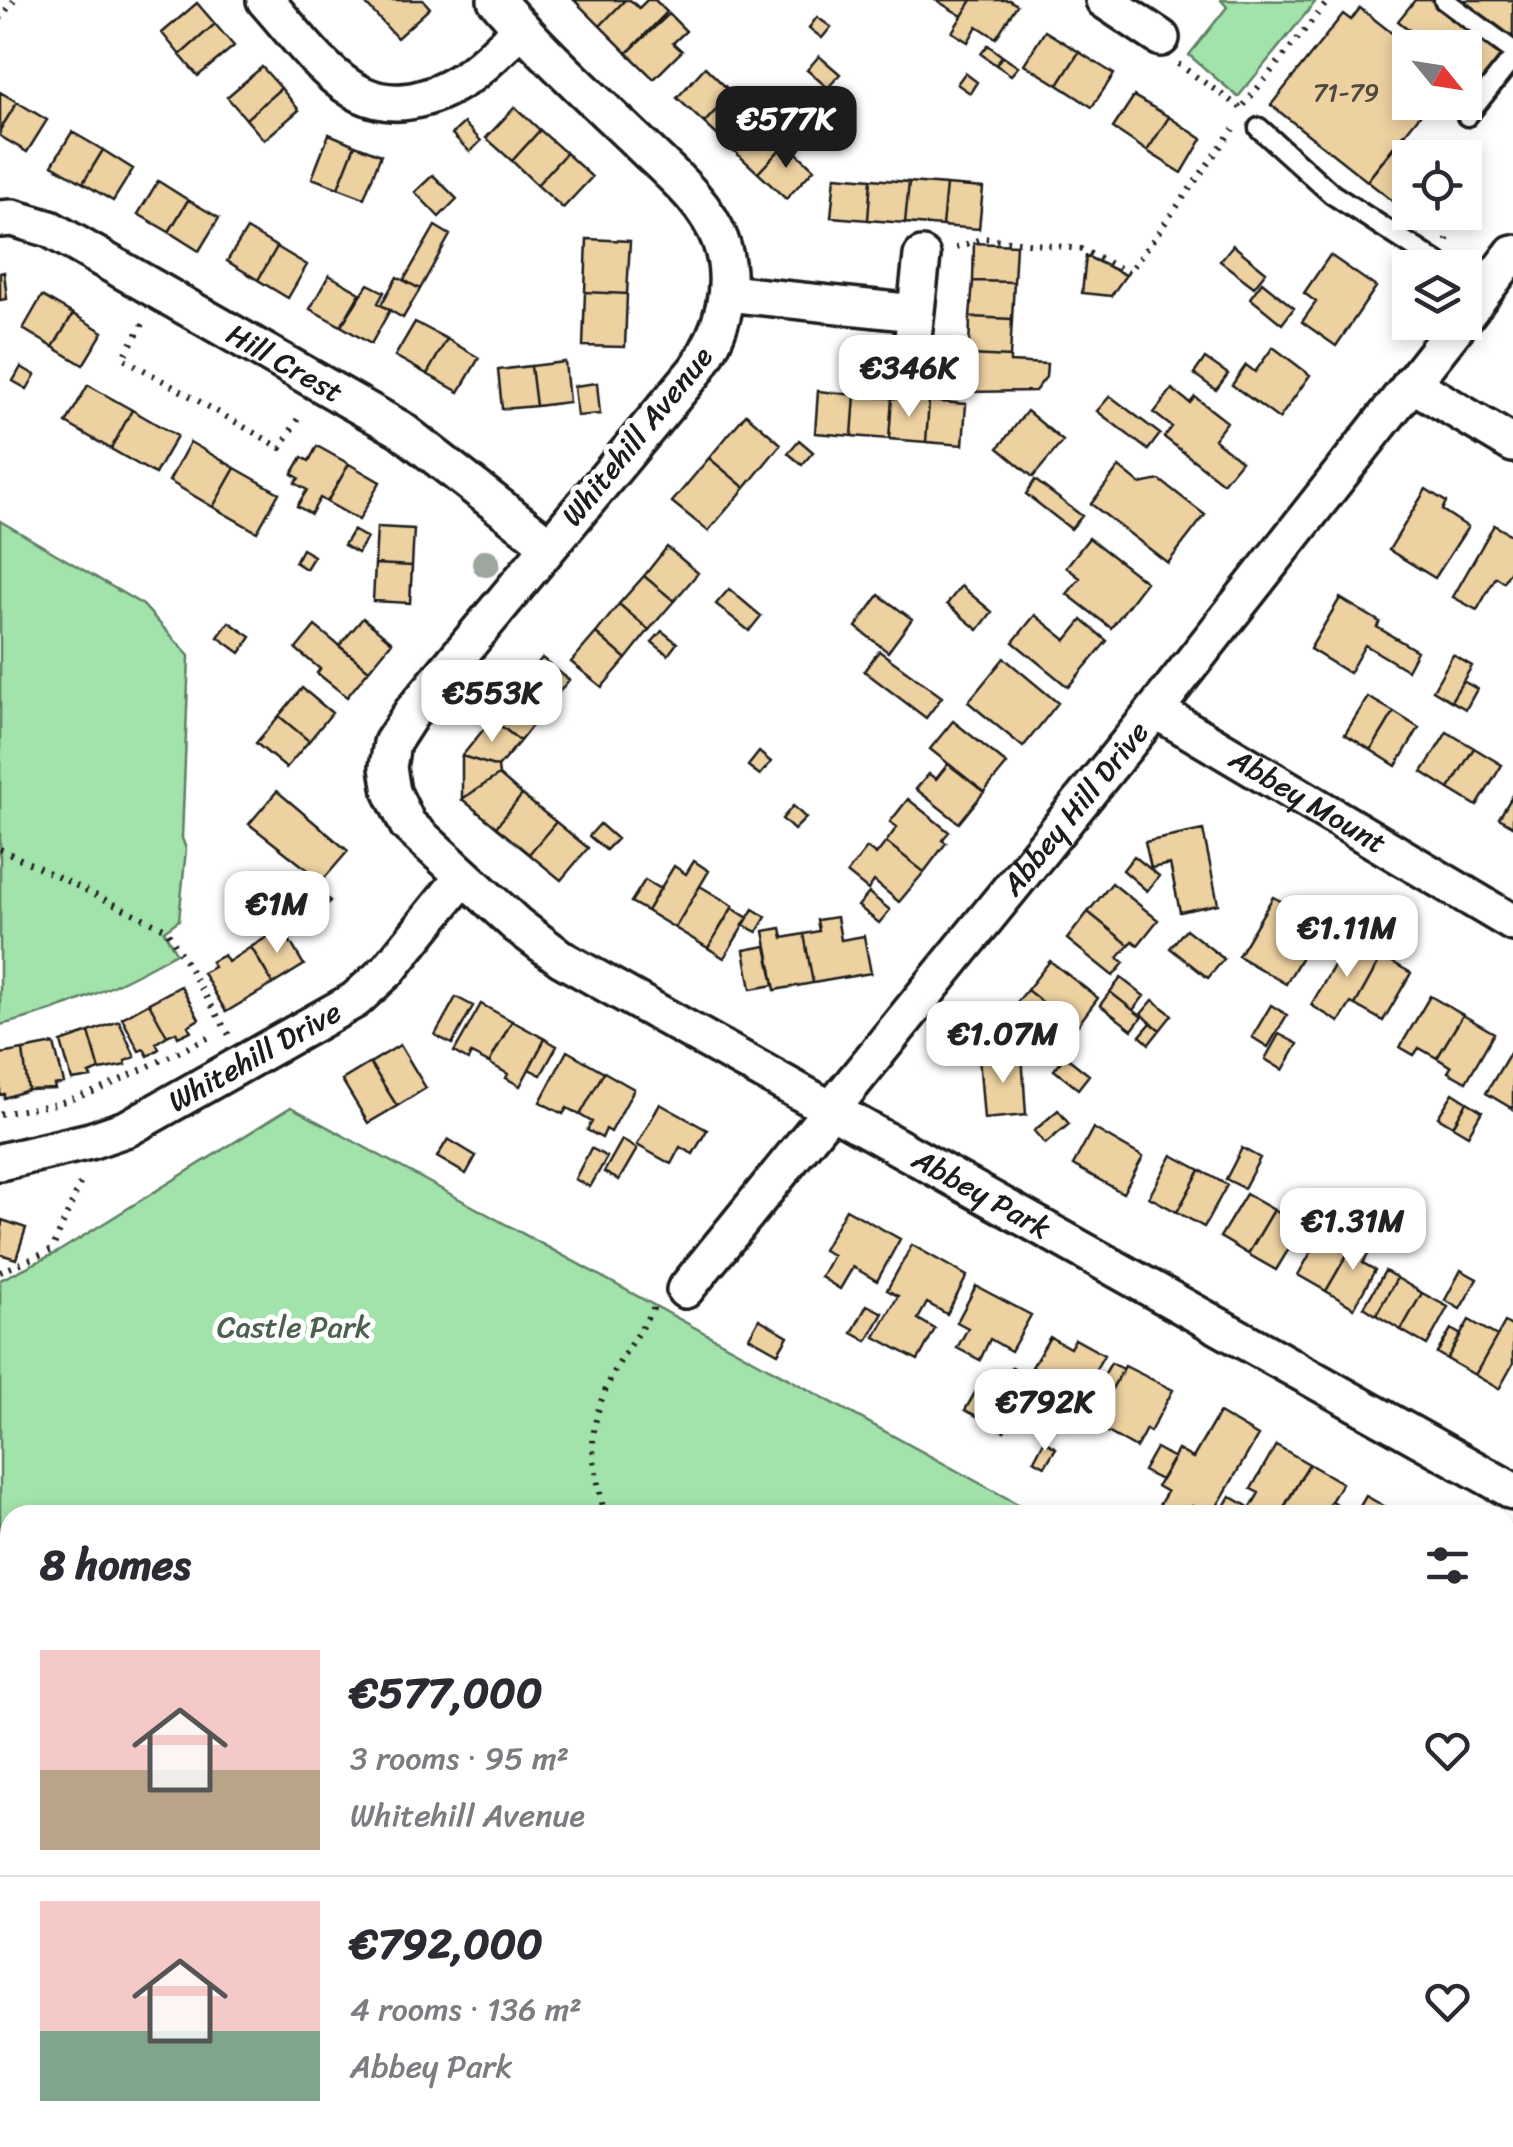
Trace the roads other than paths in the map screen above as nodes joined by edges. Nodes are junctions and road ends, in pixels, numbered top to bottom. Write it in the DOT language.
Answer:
graph roads {
  1 [pos="264,0"];
  2 [pos="496,0"];
  3 [pos="1104,0"];
  4 [pos="1444,0"];
  5 [pos="522,28"];
  6 [pos="1161,38"];
  7 [pos="1513,54"];
  8 [pos="1482,96"];
  9 [pos="1260,128"];
  10 [pos="0,219"];
  11 [pos="1418,250"];
  12 [pos="1513,253"];
  13 [pos="922,256"];
  14 [pos="1482,286"];
  15 [pos="727,293"];
  16 [pos="915,313"];
  17 [pos="1446,340"];
  18 [pos="910,365"];
  19 [pos="1412,382"];
  20 [pos="1513,444"];
  21 [pos="549,545"];
  22 [pos="1155,710"];
  23 [pos="462,877"];
  24 [pos="1513,923"];
  25 [pos="828,1110"];
  26 [pos="0,1162"];
  27 [pos="685,1290"];
  28 [pos="1513,1492"];
  1 -- 5 [label="street"];
  2 -- 5 [label="street, Whitehill Avenue"];
  3 -- 6 [label="street"];
  4 -- 7 [label="lane"];
  5 -- 15 [label="street, Whitehill Avenue"];
  7 -- 8 [label="lane"];
  9 -- 11 [label="lane"];
  10 -- 21 [label="street, Hill Crest"];
  12 -- 14 [label="street"];
  13 -- 16 [label="street"];
  15 -- 16 [label="street"];
  15 -- 21 [label="street, Whitehill Avenue"];
  16 -- 18 [label="street"];
  17 -- 19 [label="street, Abbey Hill Drive"];
  19 -- 20 [label="street"];
  19 -- 22 [label="street, Abbey Hill Drive"];
  21 -- 23 [label="street, Whitehill Avenue"];
  22 -- 24 [label="street, Abbey Mount"];
  22 -- 25 [label="street, Abbey Hill Drive"];
  23 -- 25 [label="street, Abbey Park"];
  23 -- 26 [label="street, Whitehill Drive"];
  25 -- 27 [label="street, Abbey Hill Drive"];
  25 -- 28 [label="street, Abbey Park"];
}
